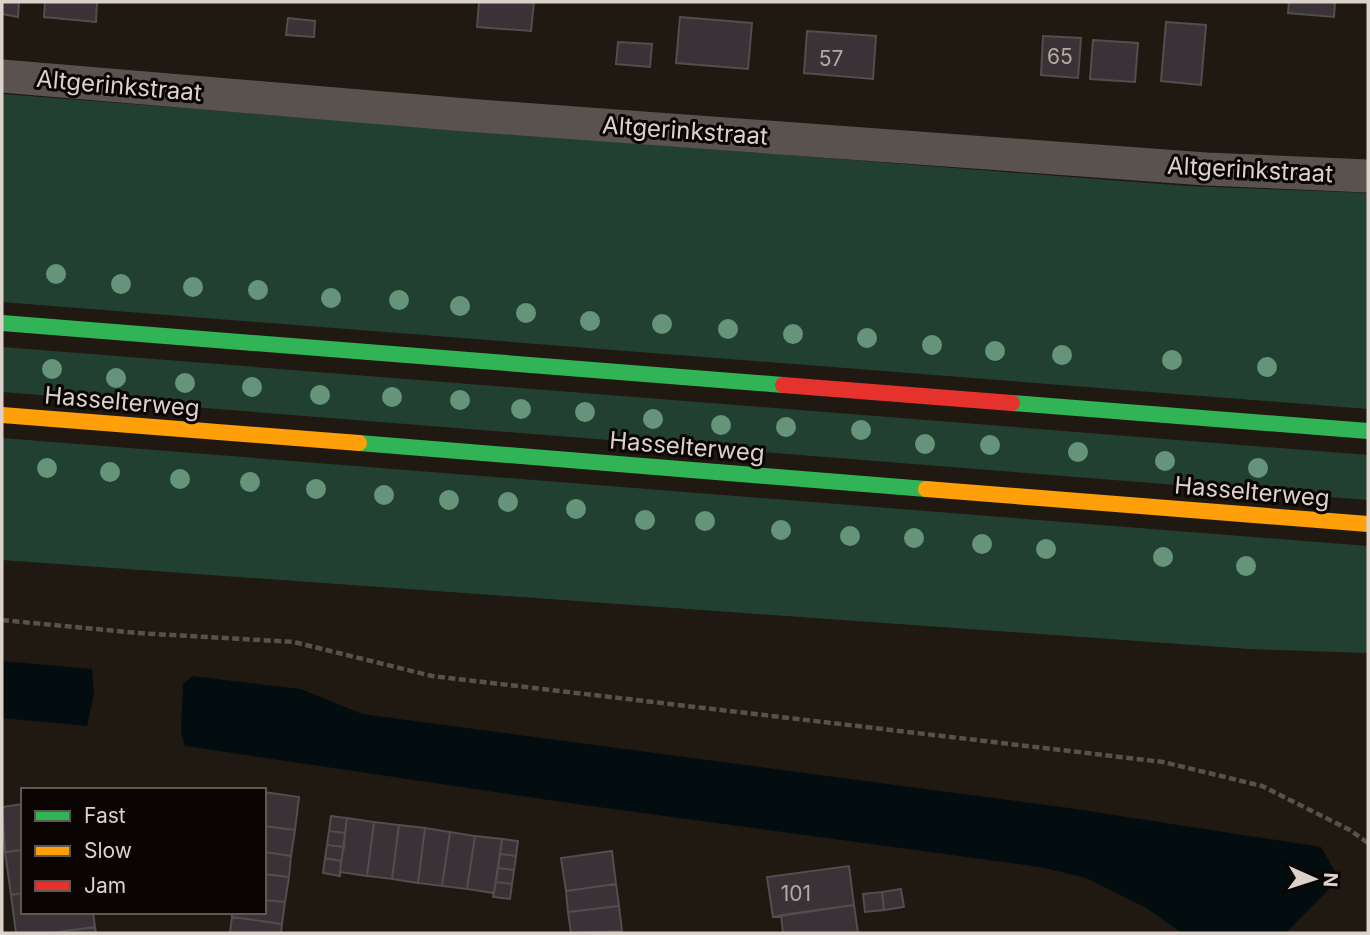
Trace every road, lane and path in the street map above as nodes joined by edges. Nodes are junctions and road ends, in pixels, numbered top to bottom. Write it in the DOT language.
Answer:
graph roads {
  1 [pos="2,76"];
  2 [pos="1368,176"];
  3 [pos="2,323"];
  4 [pos="2,415"];
  5 [pos="1368,431"];
  6 [pos="1368,524"];
  7 [pos="2,620"];
  8 [pos="1368,843"];
  1 -- 2 [label="street, Altgerinkstraat"];
  3 -- 5 [label="main road"];
  4 -- 6 [label="main road, Hasselterweg"];
  7 -- 8 [label="path"];
}
